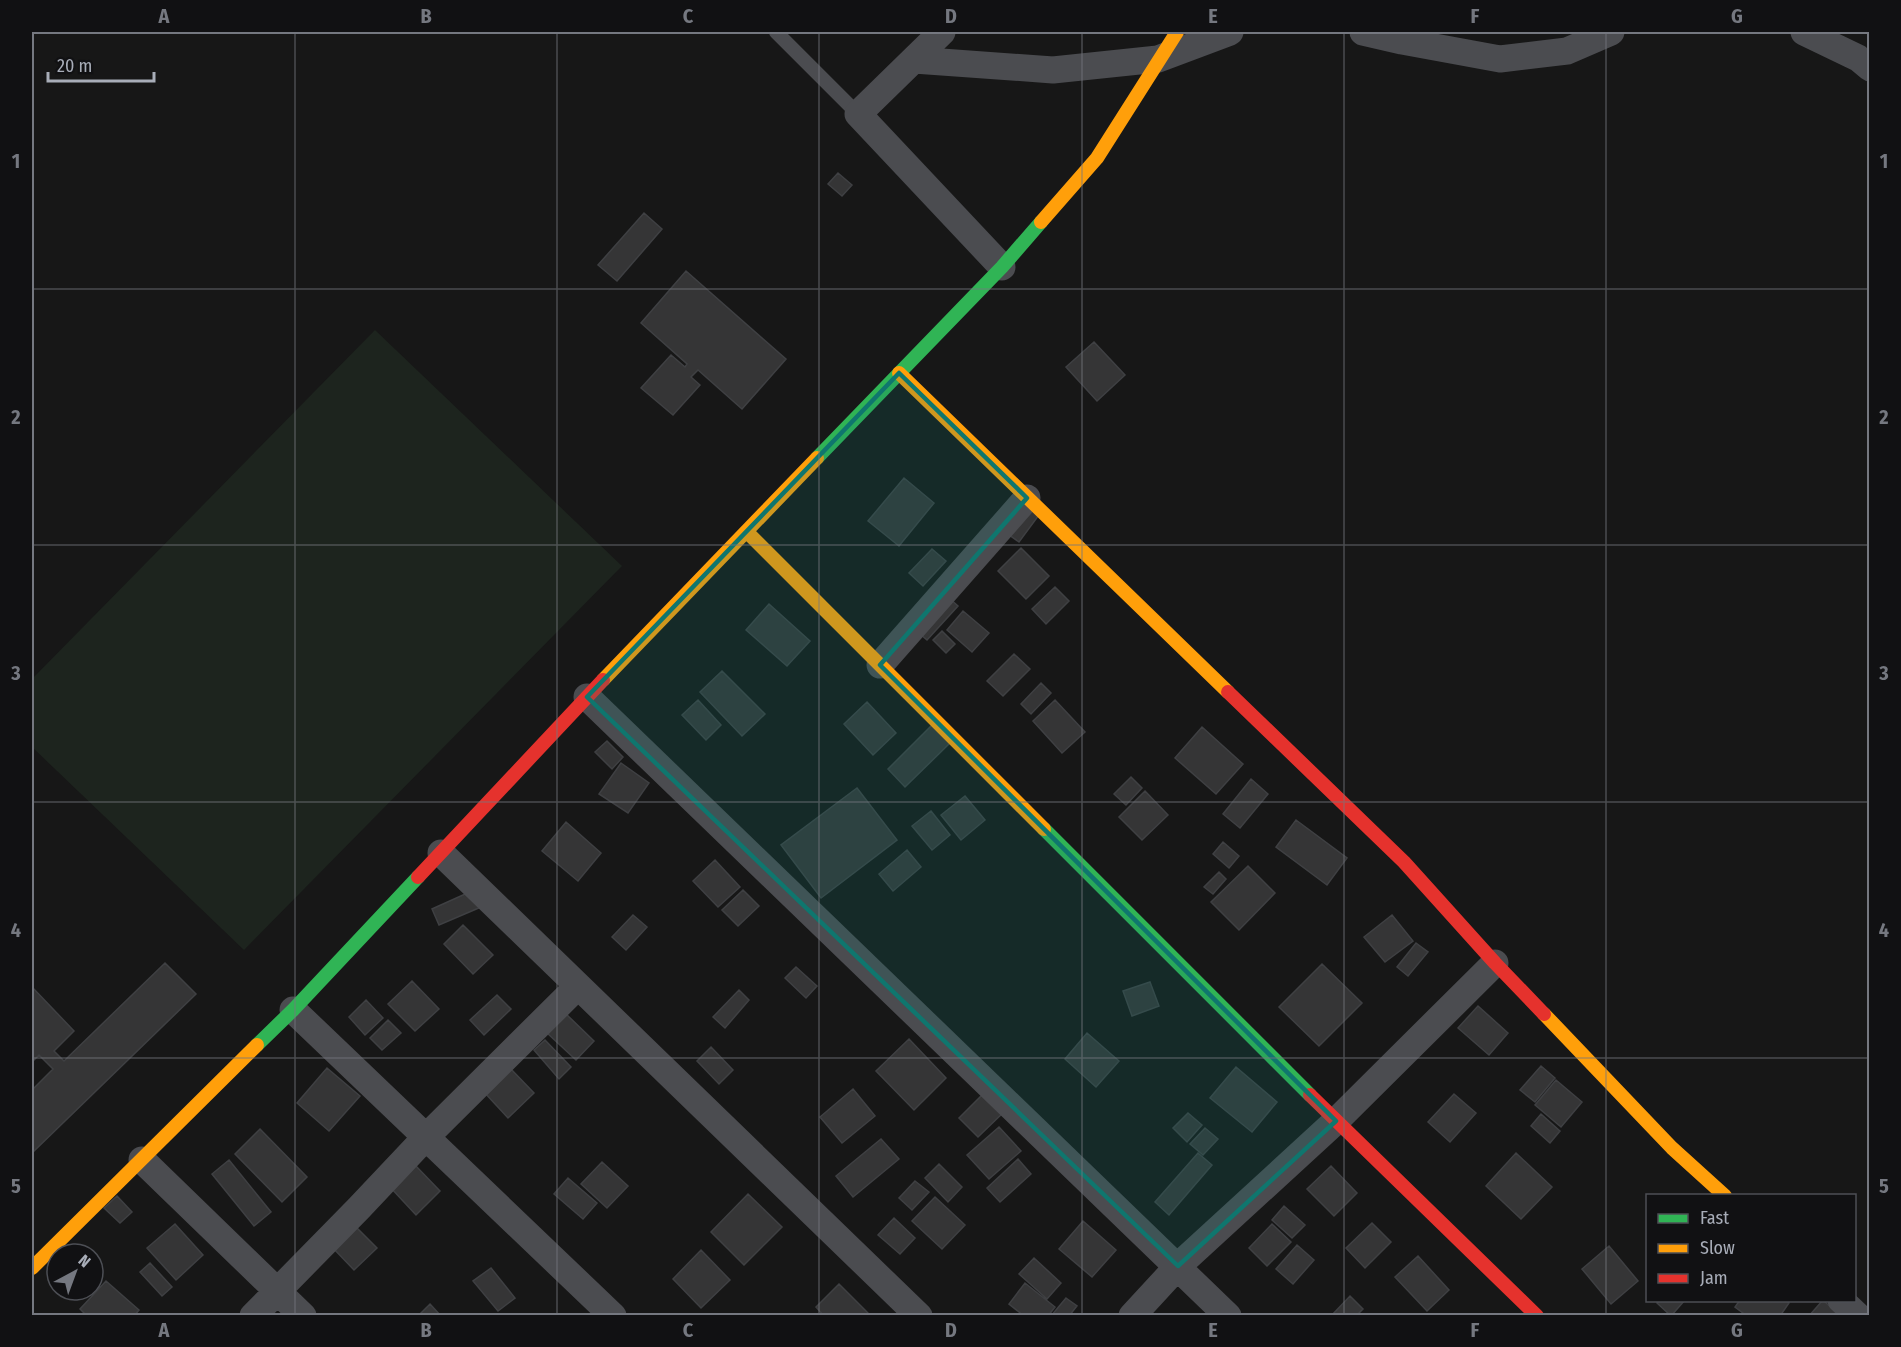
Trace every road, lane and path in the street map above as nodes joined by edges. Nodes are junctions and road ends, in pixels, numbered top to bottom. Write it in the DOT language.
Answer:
graph roads {
  1 [pos="776,32"];
  2 [pos="942,32"];
  3 [pos="1177,32"];
  4 [pos="1230,32"];
  5 [pos="1363,32"];
  6 [pos="1611,32"];
  7 [pos="1804,32"];
  8 [pos="1158,59"];
  9 [pos="914,60"];
  10 [pos="1866,60"];
  11 [pos="858,114"];
  12 [pos="1002,267"];
  13 [pos="899,374"];
  14 [pos="1027,498"];
  15 [pos="747,532"];
  16 [pos="880,664"];
  17 [pos="587,697"];
  18 [pos="441,853"];
  19 [pos="1495,963"];
  20 [pos="578,986"];
  21 [pos="293,1010"];
  22 [pos="1336,1121"];
  23 [pos="426,1137"];
  24 [pos="142,1160"];
  25 [pos="1723,1194"];
  26 [pos="1178,1266"];
  27 [pos="32,1268"];
  28 [pos="277,1291"];
  29 [pos="1844,1302"];
  30 [pos="254,1316"];
  31 [pos="303,1316"];
  32 [pos="613,1316"];
  33 [pos="919,1316"];
  34 [pos="1132,1316"];
  35 [pos="1228,1316"];
  36 [pos="1537,1316"];
  37 [pos="1858,1316"];
  1 -- 11 [label="lane"];
  2 -- 9 [label="street"];
  3 -- 8 [label="street"];
  4 -- 8 [label="street"];
  5 -- 6 [label="street"];
  7 -- 10 [label="street"];
  8 -- 9 [label="street"];
  8 -- 12 [label="street"];
  9 -- 11 [label="street"];
  11 -- 12 [label="street"];
  12 -- 13 [label="street"];
  13 -- 14 [label="street"];
  13 -- 15 [label="street"];
  14 -- 16 [label="street"];
  14 -- 19 [label="street"];
  15 -- 16 [label="street"];
  15 -- 17 [label="street"];
  16 -- 22 [label="street"];
  17 -- 18 [label="street"];
  17 -- 26 [label="street"];
  18 -- 20 [label="street"];
  18 -- 21 [label="street"];
  19 -- 22 [label="street"];
  19 -- 25 [label="street"];
  20 -- 23 [label="street"];
  20 -- 33 [label="street"];
  21 -- 23 [label="street"];
  21 -- 24 [label="street"];
  22 -- 26 [label="street"];
  22 -- 36 [label="street"];
  23 -- 28 [label="street"];
  23 -- 32 [label="street"];
  24 -- 27 [label="street"];
  24 -- 28 [label="street"];
  26 -- 34 [label="street"];
  26 -- 35 [label="street"];
  28 -- 30 [label="street"];
  28 -- 31 [label="street"];
  29 -- 37 [label="street"];
}
